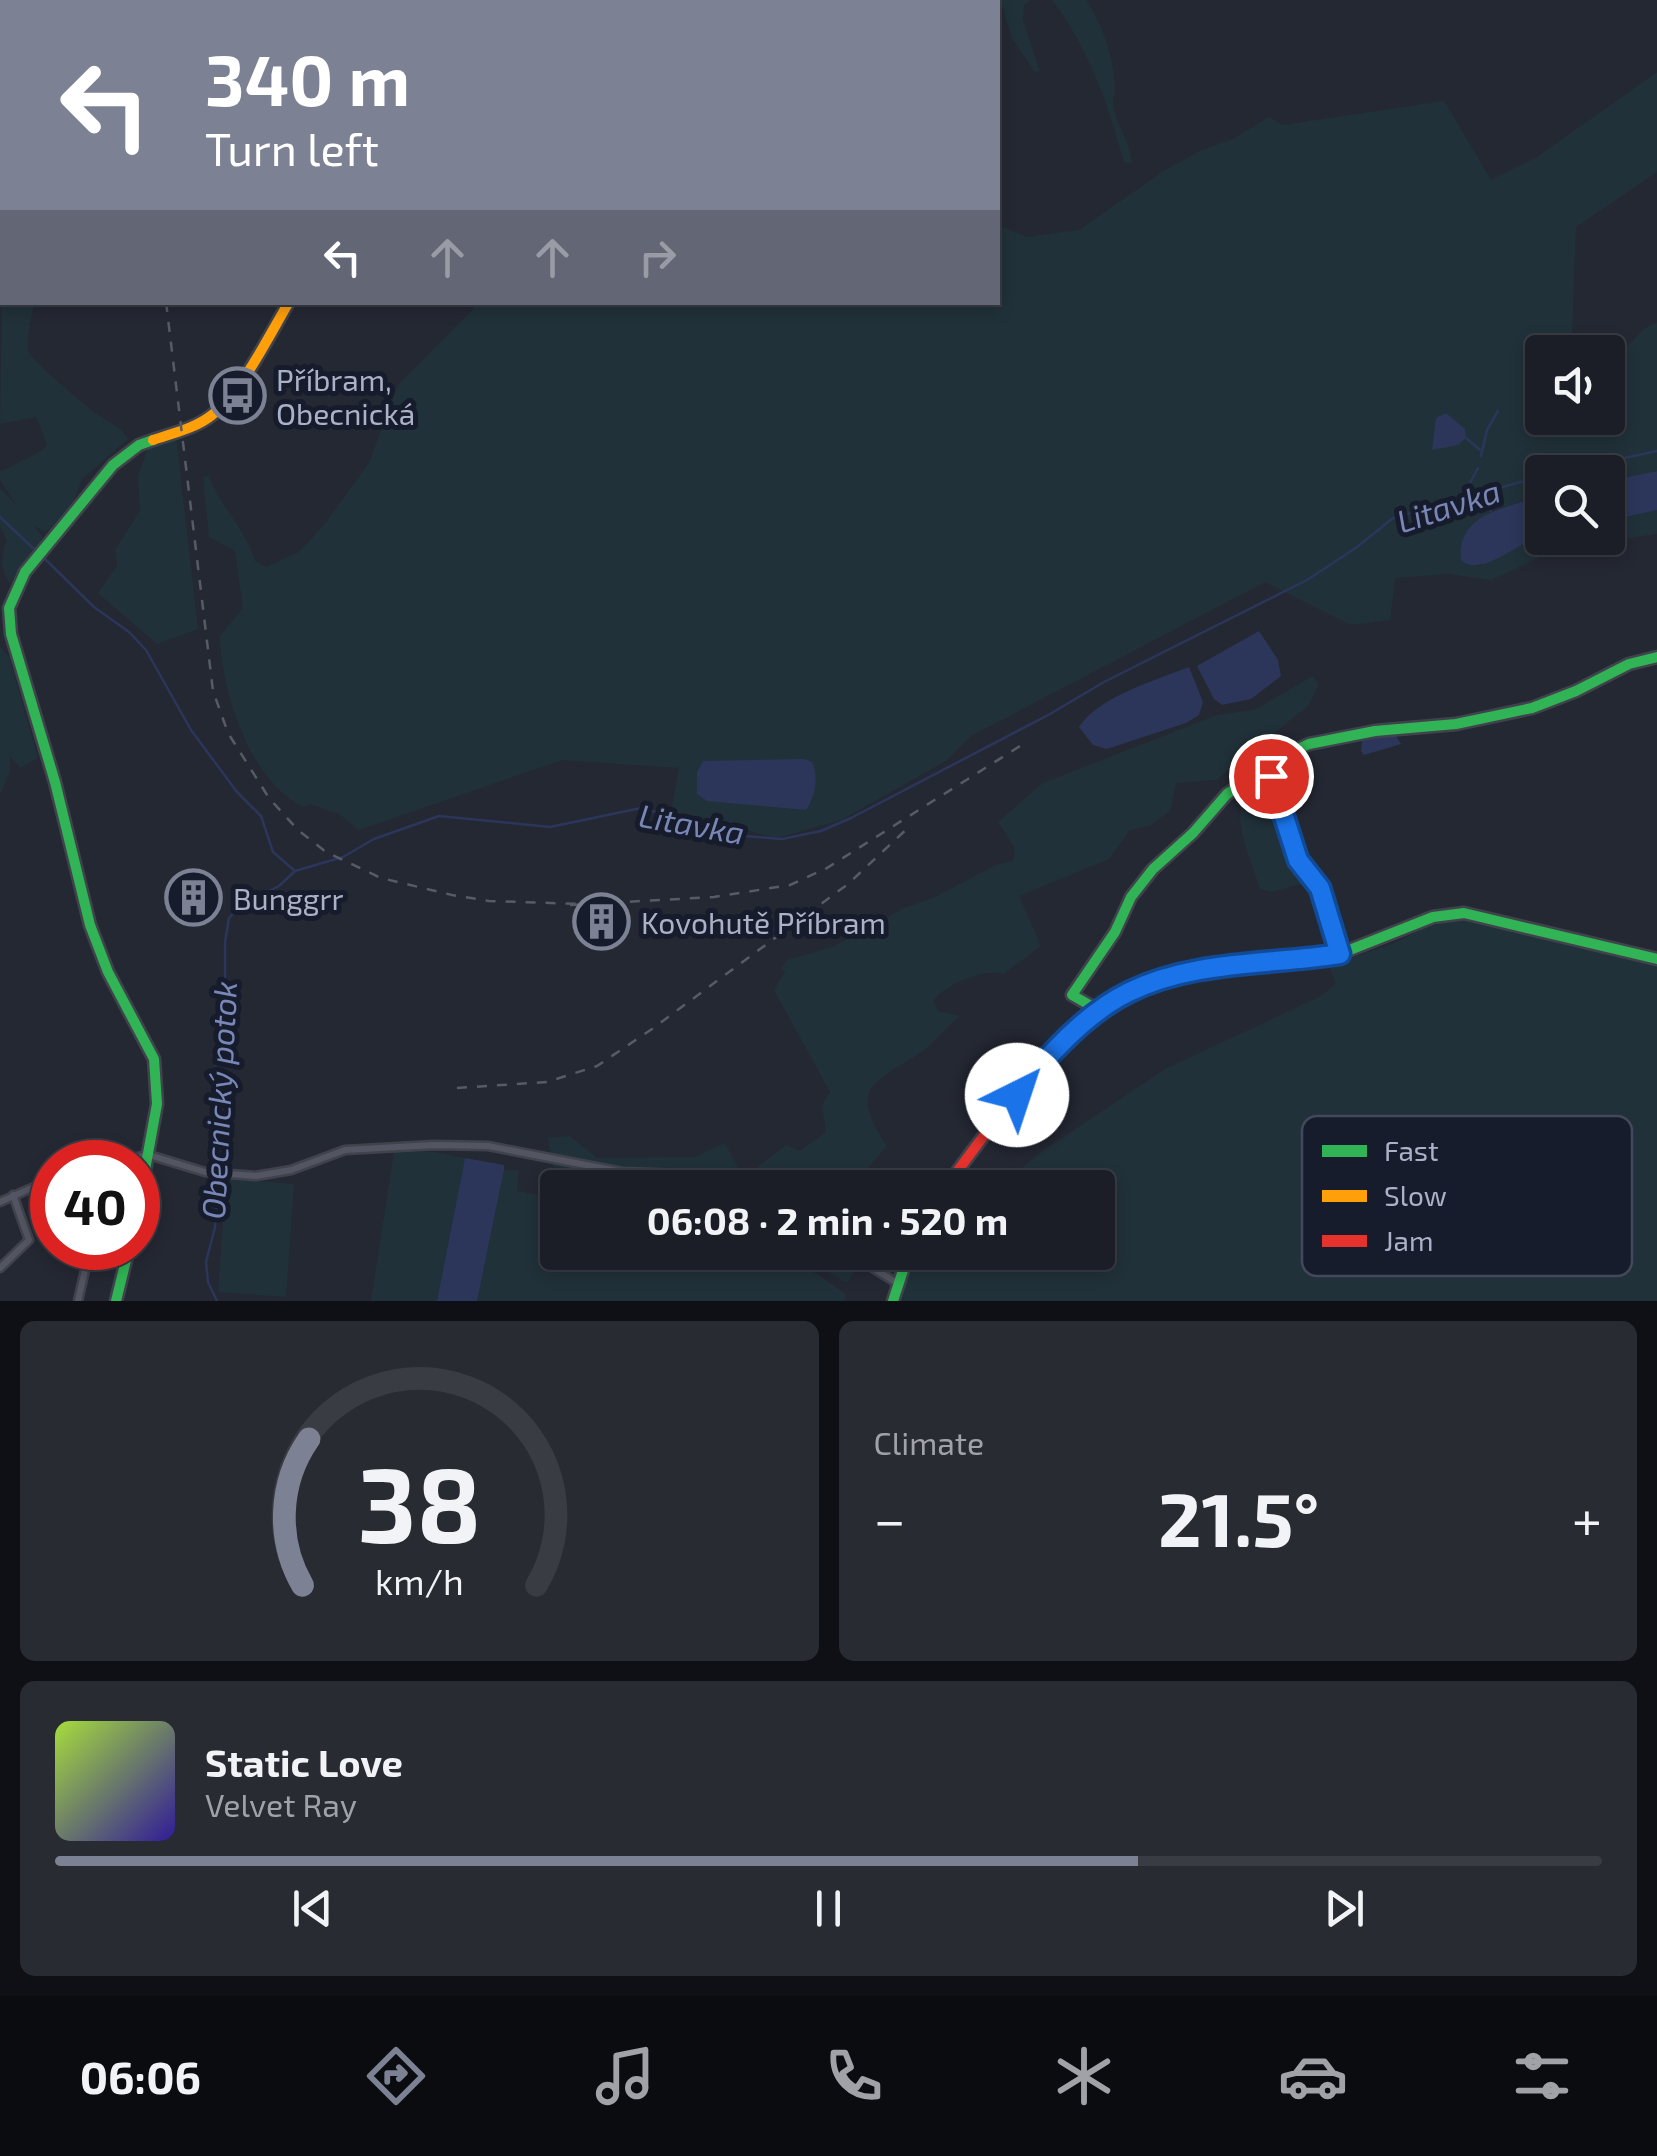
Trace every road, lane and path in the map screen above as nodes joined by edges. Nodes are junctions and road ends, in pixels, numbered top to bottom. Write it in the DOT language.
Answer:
graph roads {
  1 [pos="287,305"];
  2 [pos="4,624"];
  3 [pos="1657,656"];
  4 [pos="1266,769"];
  5 [pos="1340,954"];
  6 [pos="1657,959"];
  7 [pos="1100,1011"];
  8 [pos="152,1140"];
  9 [pos="160,1158"];
  10 [pos="610,1170"];
  11 [pos="959,1170"];
  12 [pos="30,1188"];
  13 [pos="13,1195"];
  14 [pos="0,1202"];
  15 [pos="0,1268"];
  16 [pos="85,1270"];
  17 [pos="123,1270"];
  18 [pos="876,1270"];
  19 [pos="902,1270"];
  20 [pos="897,1283"];
  21 [pos="78,1301"];
  22 [pos="116,1301"];
  23 [pos="893,1301"];
  1 -- 2 [label="street"];
  2 -- 8 [label="street"];
  3 -- 4 [label="street"];
  4 -- 5 [label="street"];
  4 -- 7 [label="street"];
  5 -- 6 [label="street"];
  5 -- 7 [label="street"];
  7 -- 11 [label="street"];
  9 -- 10 [label="street"];
  12 -- 13 [label="street"];
  13 -- 14 [label="street"];
  13 -- 15 [label="street"];
  16 -- 21 [label="street"];
  17 -- 22 [label="street"];
  18 -- 20 [label="street"];
  19 -- 20 [label="street"];
  20 -- 23 [label="street"];
}
